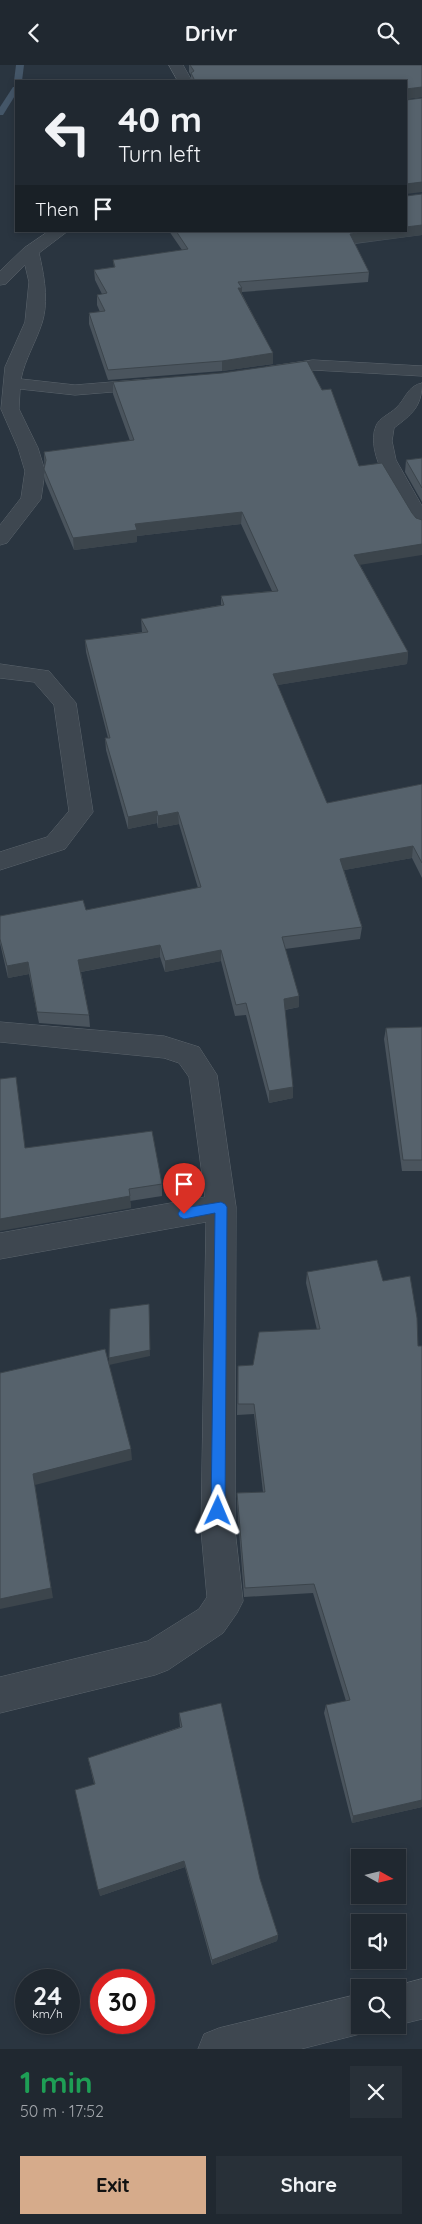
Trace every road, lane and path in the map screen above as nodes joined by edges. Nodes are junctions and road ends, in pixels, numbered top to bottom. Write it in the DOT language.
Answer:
graph roads {
  1 [pos="176,65"];
  2 [pos="184,80"];
  3 [pos="58,232"];
  4 [pos="30,251"];
  5 [pos="0,280"];
  6 [pos="422,371"];
  7 [pos="258,373"];
  8 [pos="168,382"];
  9 [pos="11,383"];
  10 [pos="422,388"];
  11 [pos="422,525"];
  12 [pos="0,539"];
  13 [pos="0,671"];
  14 [pos="0,861"];
  15 [pos="0,1032"];
  16 [pos="221,1207"];
  17 [pos="0,1247"];
  18 [pos="0,1695"];
  19 [pos="422,1999"];
  20 [pos="406,2003"];
  21 [pos="351,2016"];
  22 [pos="219,2049"];
  1 -- 2 [label="street"];
  3 -- 4 [label="street"];
  4 -- 5 [label="street"];
  4 -- 9 [label="street"];
  6 -- 7 [label="street"];
  8 -- 9 [label="street"];
  9 -- 12 [label="street"];
  10 -- 11 [label="street"];
  13 -- 14 [label="street"];
  15 -- 16 [label="street"];
  16 -- 17 [label="street"];
  16 -- 18 [label="street"];
  19 -- 20 [label="street"];
  21 -- 22 [label="street"];
}
